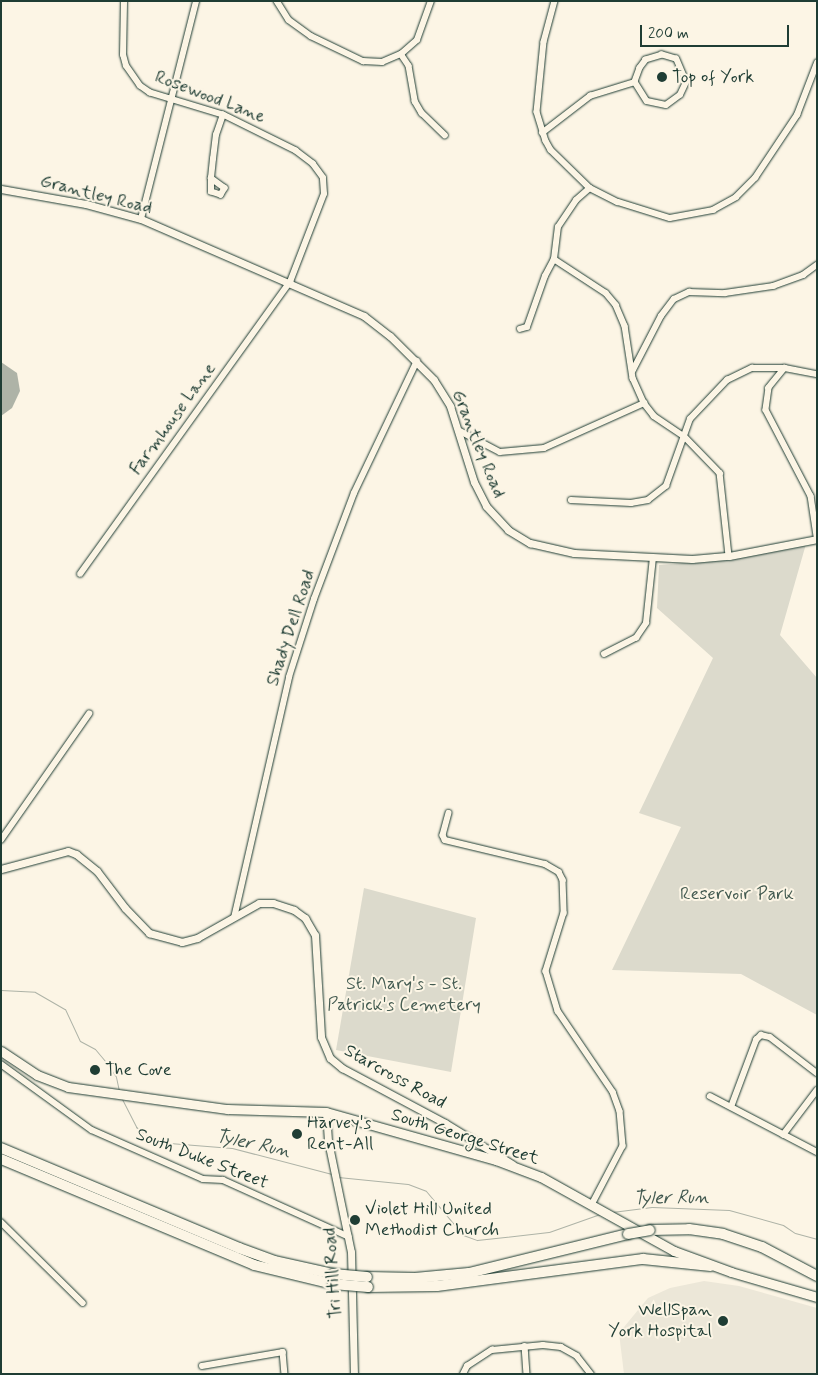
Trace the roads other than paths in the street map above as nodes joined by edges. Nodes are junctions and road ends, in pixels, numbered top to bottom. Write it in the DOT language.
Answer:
graph roads {
  1 [pos="124,1"];
  2 [pos="196,1"];
  3 [pos="277,1"];
  4 [pos="431,1"];
  5 [pos="555,1"];
  6 [pos="401,54"];
  7 [pos="817,63"];
  8 [pos="636,82"];
  9 [pos="172,99"];
  10 [pos="223,115"];
  11 [pos="542,132"];
  12 [pos="445,135"];
  13 [pos="211,178"];
  14 [pos="1,188"];
  15 [pos="590,188"];
  16 [pos="142,219"];
  17 [pos="554,259"];
  18 [pos="817,265"];
  19 [pos="290,282"];
  20 [pos="520,329"];
  21 [pos="417,361"];
  22 [pos="785,368"];
  23 [pos="632,372"];
  24 [pos="817,374"];
  25 [pos="644,403"];
  26 [pos="460,431"];
  27 [pos="684,436"];
  28 [pos="571,500"];
  29 [pos="817,538"];
  30 [pos="729,556"];
  31 [pos="653,558"];
  32 [pos="80,574"];
  33 [pos="604,654"];
  34 [pos="89,714"];
  35 [pos="449,813"];
  36 [pos="1,840"];
  37 [pos="1,869"];
  38 [pos="234,918"];
  39 [pos="1,1050"];
  40 [pos="1,1064"];
  41 [pos="817,1073"];
  42 [pos="817,1090"];
  43 [pos="710,1096"];
  44 [pos="731,1107"];
  45 [pos="326,1112"];
  46 [pos="783,1135"];
  47 [pos="1,1148"];
  48 [pos="817,1152"];
  49 [pos="1,1159"];
  50 [pos="514,1166"];
  51 [pos="592,1205"];
  52 [pos="1,1222"];
  53 [pos="349,1237"];
  54 [pos="711,1266"];
  55 [pos="817,1276"];
  56 [pos="333,1279"];
  57 [pos="368,1282"];
  58 [pos="817,1297"];
  59 [pos="83,1303"];
  60 [pos="525,1346"];
  61 [pos="202,1366"];
  62 [pos="285,1374"];
  63 [pos="354,1374"];
  64 [pos="463,1374"];
  65 [pos="527,1374"];
  66 [pos="591,1374"];
  1 -- 9 [label="street, Rosewood Lane"];
  2 -- 9 [label="street"];
  3 -- 6 [label="street"];
  4 -- 6 [label="street"];
  5 -- 11 [label="street"];
  6 -- 12 [label="street"];
  7 -- 15 [label="street"];
  8 -- 8 [label="street"];
  8 -- 11 [label="street"];
  9 -- 10 [label="street, Rosewood Lane"];
  9 -- 16 [label="street"];
  10 -- 13 [label="street"];
  10 -- 19 [label="street, Rosewood Lane"];
  11 -- 15 [label="street"];
  14 -- 16 [label="street, Grantley Road"];
  15 -- 17 [label="street"];
  16 -- 19 [label="street, Grantley Road"];
  17 -- 20 [label="street"];
  17 -- 23 [label="street"];
  18 -- 23 [label="street"];
  19 -- 21 [label="street, Grantley Road"];
  19 -- 32 [label="street, Farmhouse Lane"];
  21 -- 26 [label="street, Grantley Road"];
  21 -- 38 [label="street, Shady Dell Road"];
  22 -- 24 [label="street"];
  22 -- 27 [label="street"];
  22 -- 29 [label="street"];
  23 -- 25 [label="street"];
  25 -- 26 [label="street"];
  25 -- 27 [label="street"];
  26 -- 31 [label="street, Grantley Road"];
  27 -- 28 [label="street"];
  27 -- 30 [label="street"];
  29 -- 30 [label="street, Grantley Road"];
  30 -- 31 [label="street, Grantley Road"];
  31 -- 33 [label="street"];
  34 -- 36 [label="street"];
  35 -- 51 [label="street"];
  37 -- 38 [label="street, Starcross Road"];
  38 -- 50 [label="street, Starcross Road"];
  39 -- 45 [label="main road, South George Street"];
  40 -- 53 [label="street, South Duke Street"];
  41 -- 44 [label="street"];
  42 -- 46 [label="street"];
  43 -- 44 [label="street"];
  44 -- 46 [label="street"];
  45 -- 50 [label="main road, South George Street"];
  45 -- 53 [label="street, Tri Hill Road"];
  46 -- 48 [label="street"];
  47 -- 56 [label="highway"];
  49 -- 56 [label="highway"];
  50 -- 51 [label="main road, South George Street"];
  51 -- 54 [label="main road, South George Street"];
  52 -- 59 [label="street"];
  53 -- 63 [label="street, Tri Hill Road"];
  54 -- 57 [label="highway"];
  54 -- 58 [label="main road, South George Street"];
  55 -- 57 [label="highway, bridge"];
  56 -- 57 [label="highway, bridge"];
  60 -- 64 [label="street"];
  60 -- 65 [label="street"];
  60 -- 66 [label="street"];
  61 -- 62 [label="street"];
}
